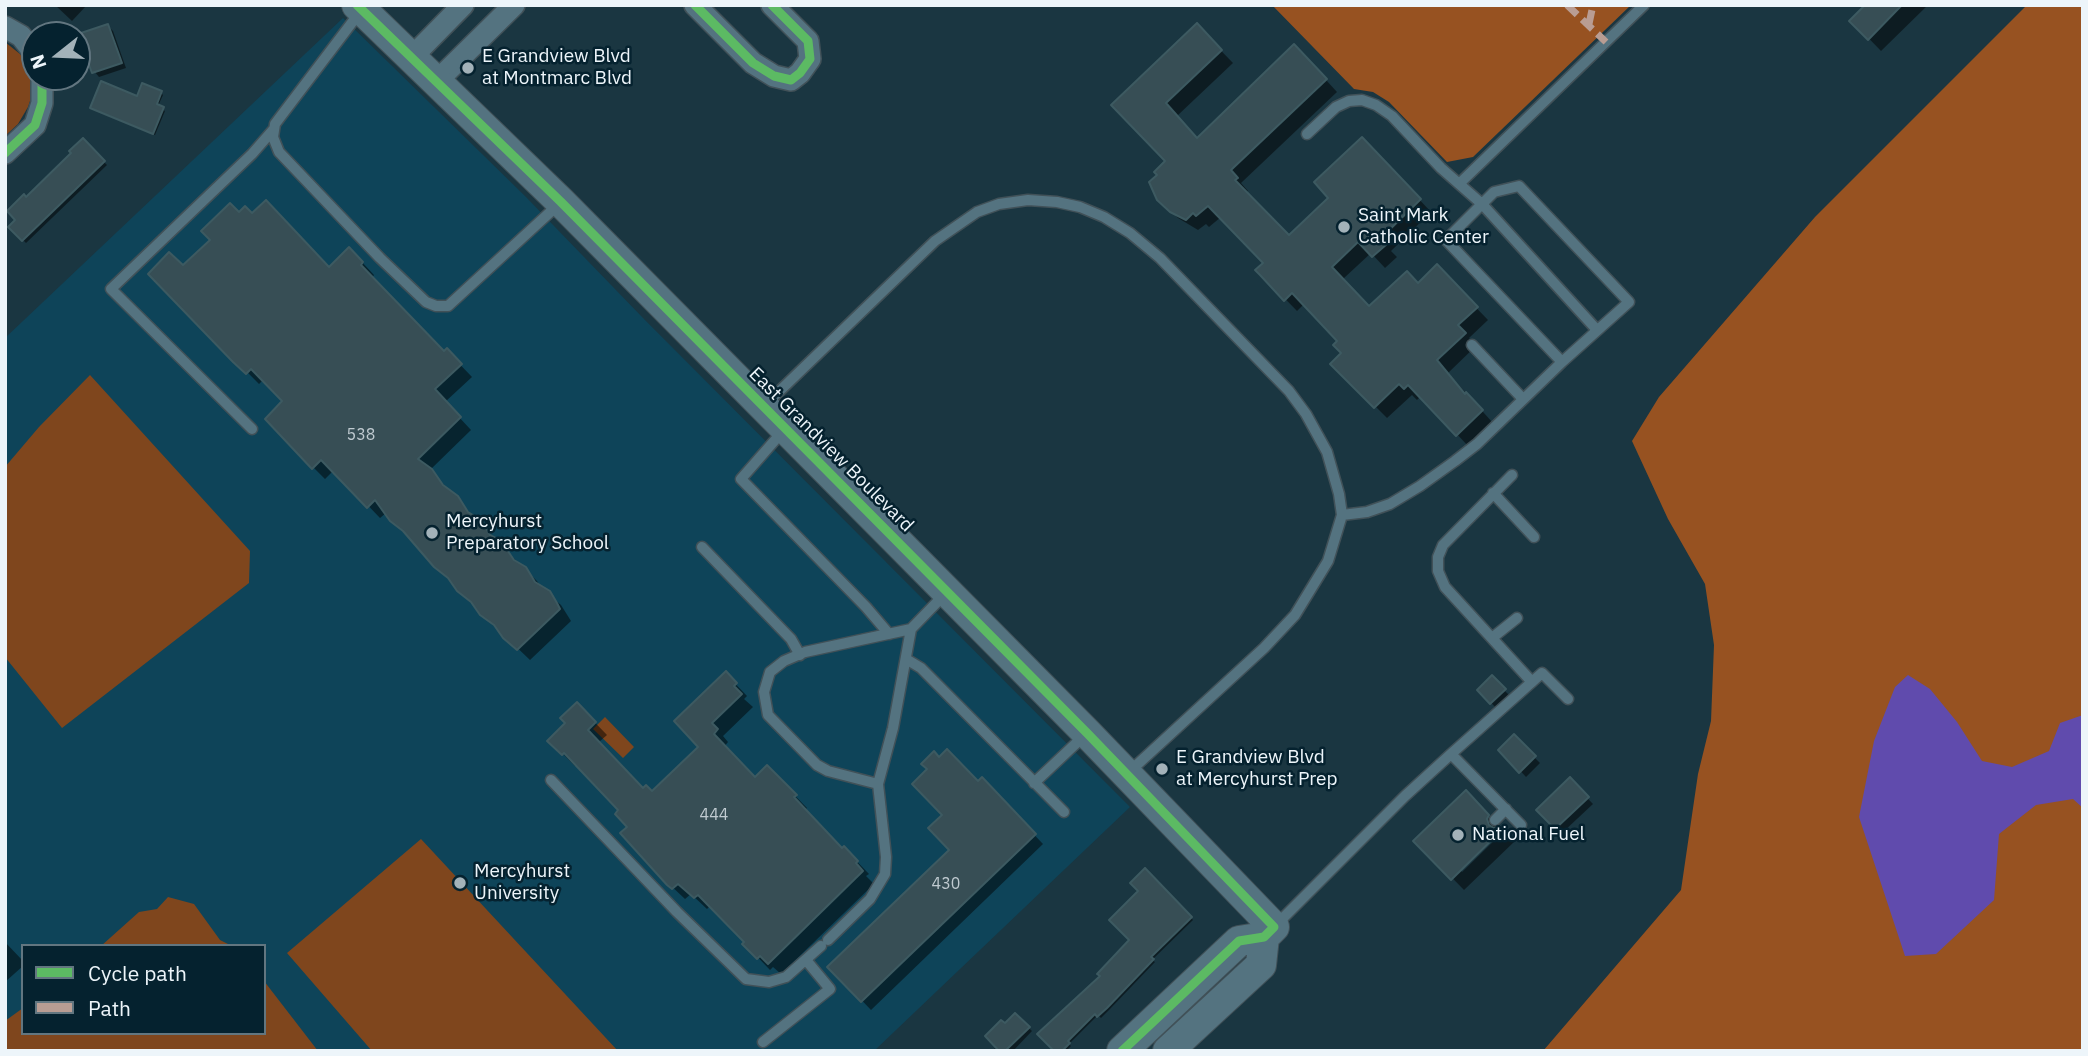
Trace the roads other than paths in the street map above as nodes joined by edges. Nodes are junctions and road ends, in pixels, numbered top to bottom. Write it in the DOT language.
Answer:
graph roads {
  1 [pos="463,5"];
  2 [pos="513,5"];
  3 [pos="695,5"];
  4 [pos="772,5"];
  5 [pos="1644,5"];
  6 [pos="359,8"];
  7 [pos="5,27"];
  8 [pos="21,36"];
  9 [pos="412,57"];
  10 [pos="437,81"];
  11 [pos="42,91"];
  12 [pos="273,130"];
  13 [pos="1307,134"];
  14 [pos="5,153"];
  15 [pos="1460,183"];
  16 [pos="561,202"];
  17 [pos="1482,204"];
  18 [pos="1597,330"];
  19 [pos="1472,345"];
  20 [pos="1562,362"];
  21 [pos="1524,399"];
  22 [pos="764,407"];
  23 [pos="252,429"];
  24 [pos="785,429"];
  25 [pos="1512,475"];
  26 [pos="1493,493"];
  27 [pos="1342,515"];
  28 [pos="1534,537"];
  29 [pos="702,547"];
  30 [pos="947,592"];
  31 [pos="1517,618"];
  32 [pos="911,629"];
  33 [pos="889,634"];
  34 [pos="1492,638"];
  35 [pos="800,654"];
  36 [pos="906,659"];
  37 [pos="1532,682"];
  38 [pos="1568,699"];
  39 [pos="1087,733"];
  40 [pos="1451,754"];
  41 [pos="1126,775"];
  42 [pos="551,780"];
  43 [pos="1034,783"];
  44 [pos="878,784"];
  45 [pos="1506,809"];
  46 [pos="1063,812"];
  47 [pos="1495,820"];
  48 [pos="1521,825"];
  49 [pos="1269,932"];
  50 [pos="806,960"];
  51 [pos="763,1042"];
  52 [pos="1122,1051"];
  53 [pos="1168,1051"];
  1 -- 9 [label="street"];
  2 -- 10 [label="street"];
  3 -- 4 [label="street"];
  5 -- 15 [label="lane"];
  6 -- 9 [label="street, East Grandview Boulevard"];
  6 -- 12 [label="lane"];
  7 -- 8 [label="street"];
  9 -- 10 [label="street, East Grandview Boulevard"];
  10 -- 16 [label="street, East Grandview Boulevard"];
  11 -- 14 [label="street"];
  12 -- 16 [label="lane"];
  12 -- 23 [label="lane"];
  13 -- 15 [label="lane"];
  15 -- 17 [label="lane"];
  16 -- 22 [label="street, East Grandview Boulevard"];
  17 -- 18 [label="lane"];
  17 -- 18 [label="lane"];
  17 -- 20 [label="lane"];
  18 -- 20 [label="lane"];
  19 -- 21 [label="lane"];
  20 -- 21 [label="lane"];
  21 -- 27 [label="lane"];
  22 -- 24 [label="street, East Grandview Boulevard"];
  22 -- 27 [label="lane"];
  24 -- 30 [label="street, East Grandview Boulevard"];
  24 -- 33 [label="lane"];
  25 -- 26 [label="lane"];
  26 -- 28 [label="lane"];
  26 -- 34 [label="lane"];
  27 -- 41 [label="lane"];
  29 -- 35 [label="lane"];
  30 -- 32 [label="lane"];
  30 -- 39 [label="street, East Grandview Boulevard"];
  31 -- 34 [label="lane"];
  32 -- 33 [label="lane"];
  32 -- 36 [label="lane"];
  33 -- 35 [label="lane"];
  34 -- 37 [label="lane"];
  35 -- 44 [label="lane"];
  36 -- 43 [label="lane"];
  36 -- 44 [label="lane"];
  37 -- 38 [label="lane"];
  37 -- 40 [label="lane"];
  39 -- 41 [label="street, East Grandview Boulevard"];
  39 -- 43 [label="lane"];
  40 -- 45 [label="lane"];
  40 -- 49 [label="lane"];
  41 -- 49 [label="street, East Grandview Boulevard"];
  42 -- 50 [label="lane"];
  43 -- 46 [label="lane"];
  44 -- 50 [label="lane"];
  45 -- 47 [label="lane"];
  45 -- 48 [label="lane"];
  49 -- 52 [label="street"];
  49 -- 53 [label="street"];
  50 -- 51 [label="lane"];
}
